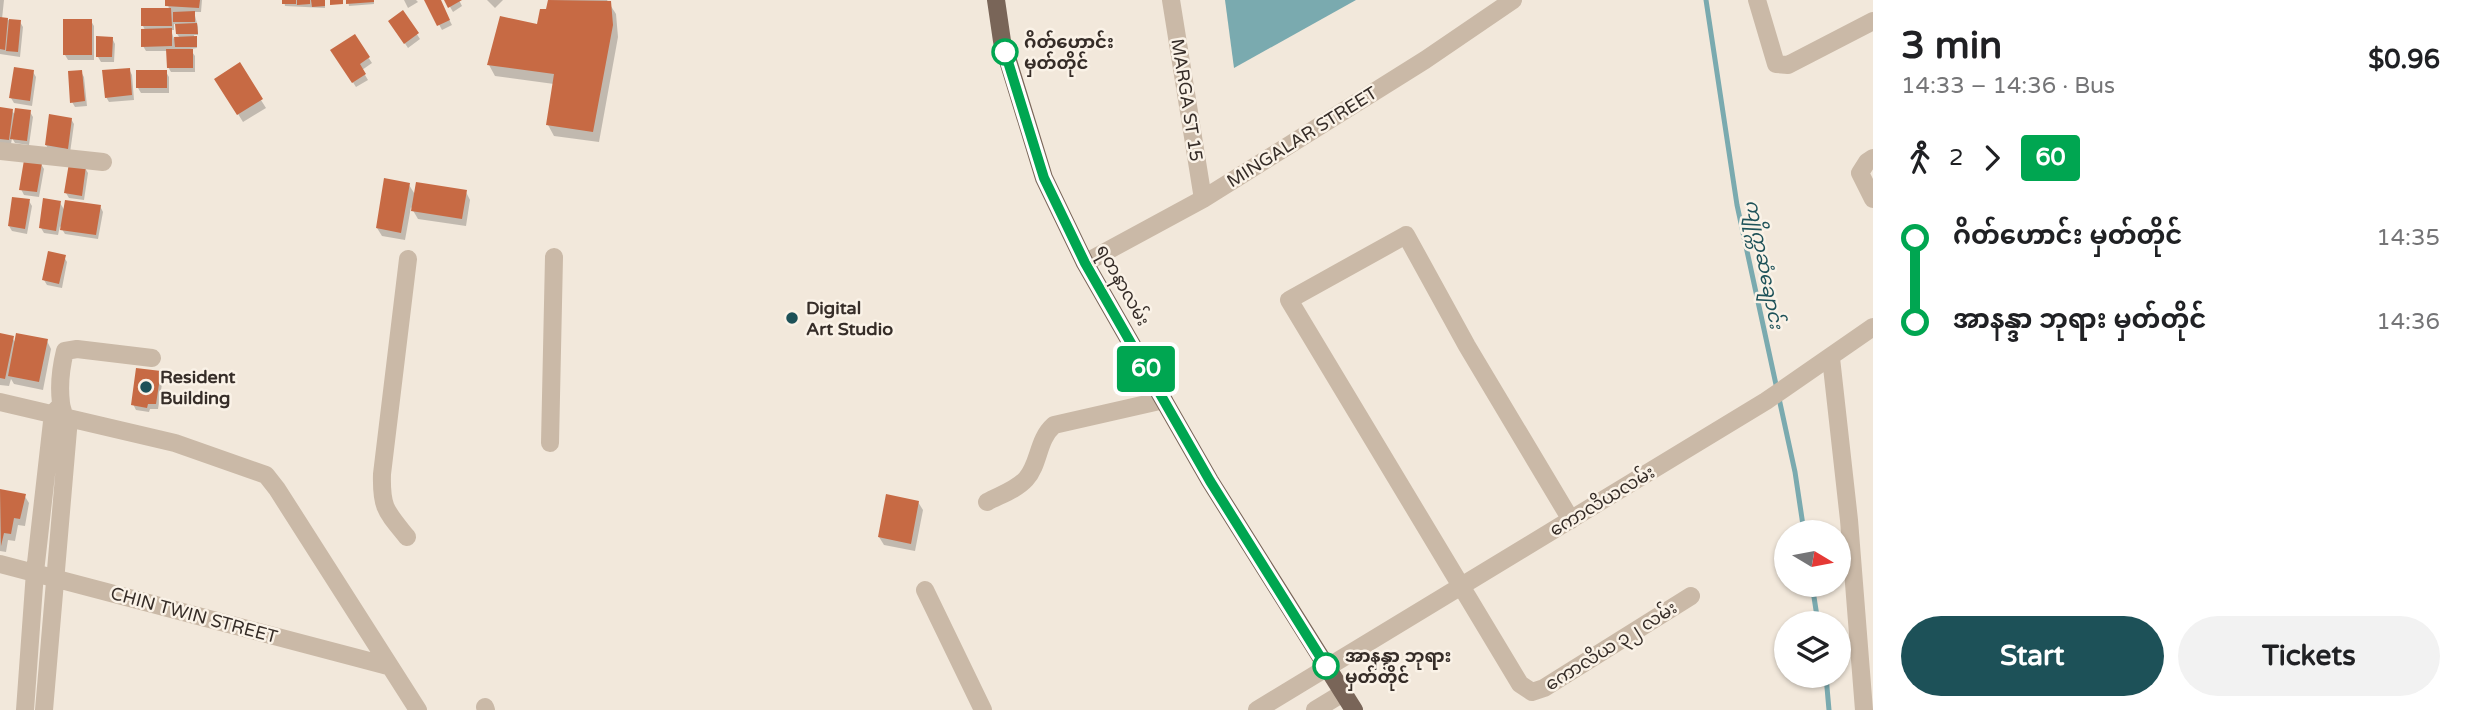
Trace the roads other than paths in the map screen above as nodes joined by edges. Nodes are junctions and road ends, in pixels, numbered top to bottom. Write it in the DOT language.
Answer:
graph roads {
  1 [pos="996,0"];
  2 [pos="1171,0"];
  3 [pos="1513,0"];
  4 [pos="1757,0"];
  5 [pos="1873,21"];
  6 [pos="0,150"];
  7 [pos="1873,158"];
  8 [pos="103,162"];
  9 [pos="1873,198"];
  10 [pos="1203,199"];
  11 [pos="554,257"];
  12 [pos="408,259"];
  13 [pos="1085,263"];
  14 [pos="1873,327"];
  15 [pos="152,358"];
  16 [pos="1831,358"];
  17 [pos="1164,400"];
  18 [pos="0,402"];
  19 [pos="60,411"];
  20 [pos="551,443"];
  21 [pos="987,502"];
  22 [pos="1571,520"];
  23 [pos="407,537"];
  24 [pos="0,564"];
  25 [pos="35,572"];
  26 [pos="55,577"];
  27 [pos="1462,585"];
  28 [pos="925,590"];
  29 [pos="1691,596"];
  30 [pos="1326,666"];
  31 [pos="388,667"];
  32 [pos="1343,693"];
  33 [pos="25,710"];
  34 [pos="44,710"];
  35 [pos="418,710"];
  36 [pos="983,710"];
  37 [pos="1257,710"];
  38 [pos="1315,710"];
  39 [pos="1354,710"];
  40 [pos="1864,710"];
  1 -- 13 [label="main road, ရတနာလမ်း"];
  2 -- 10 [label="street, MARGA ST 15"];
  3 -- 10 [label="street, MINGALAR STREET"];
  4 -- 5 [label="street"];
  6 -- 8 [label="street"];
  7 -- 9 [label="street"];
  10 -- 13 [label="street, MINGALAR STREET"];
  11 -- 20 [label="street"];
  12 -- 23 [label="street"];
  13 -- 17 [label="main road, ရတနာလမ်း"];
  14 -- 16 [label="street, ကောလိယလမ်း"];
  15 -- 19 [label="street"];
  16 -- 22 [label="street, ကောလိယလမ်း"];
  16 -- 40 [label="street"];
  17 -- 21 [label="street"];
  17 -- 30 [label="main road, ရတနာလမ်း"];
  18 -- 19 [label="street"];
  19 -- 25 [label="street"];
  19 -- 26 [label="street"];
  19 -- 31 [label="street"];
  22 -- 27 [label="street, ကောလိယလမ်း"];
  22 -- 27 [label="street"];
  24 -- 25 [label="street, CHIN TWIN STREET"];
  25 -- 26 [label="street, CHIN TWIN STREET"];
  25 -- 33 [label="street"];
  26 -- 31 [label="street, CHIN TWIN STREET"];
  26 -- 34 [label="street"];
  27 -- 29 [label="street, ကောလိယ ၃၂ လမ်း"];
  27 -- 30 [label="street, ကောလိယလမ်း"];
  28 -- 36 [label="street"];
  30 -- 32 [label="main road, ရတနာလမ်း"];
  30 -- 37 [label="street, ကောလိယလမ်း"];
  31 -- 35 [label="street"];
  32 -- 38 [label="street"];
  32 -- 39 [label="main road, ရတနာလမ်း"];
}
